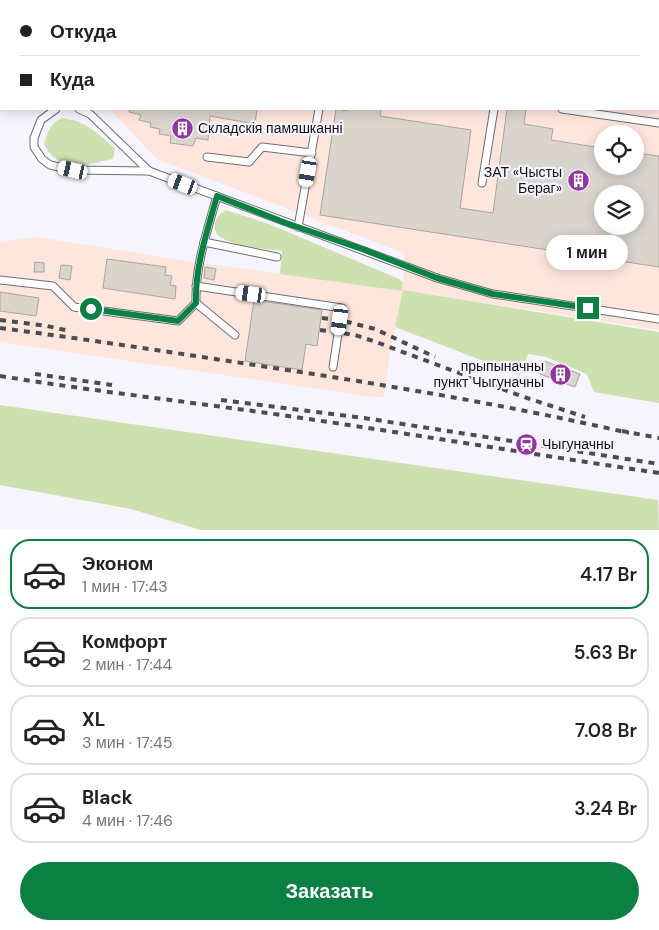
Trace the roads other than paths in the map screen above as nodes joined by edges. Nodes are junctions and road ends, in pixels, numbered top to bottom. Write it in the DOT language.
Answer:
graph roads {
  1 [pos="55,110"];
  2 [pos="81,110"];
  3 [pos="319,110"];
  4 [pos="494,110"];
  5 [pos="569,110"];
  6 [pos="659,123"];
  7 [pos="312,153"];
  8 [pos="207,157"];
  9 [pos="149,171"];
  10 [pos="482,183"];
  11 [pos="217,196"];
  12 [pos="298,227"];
  13 [pos="204,242"];
  14 [pos="276,257"];
  15 [pos="0,280"];
  16 [pos="196,286"];
  17 [pos="196,303"];
  18 [pos="659,319"];
  19 [pos="235,335"];
  20 [pos="333,367"];
  1 -- 9 [label="lane"];
  2 -- 9 [label="lane"];
  3 -- 7 [label="lane"];
  4 -- 10 [label="lane"];
  5 -- 6 [label="lane"];
  7 -- 8 [label="lane"];
  7 -- 12 [label="lane"];
  9 -- 11 [label="lane"];
  11 -- 12 [label="lane"];
  11 -- 13 [label="lane"];
  12 -- 18 [label="lane"];
  13 -- 14 [label="lane"];
  13 -- 16 [label="lane"];
  15 -- 17 [label="lane"];
  16 -- 17 [label="lane"];
  16 -- 20 [label="lane"];
  17 -- 19 [label="lane"];
}
